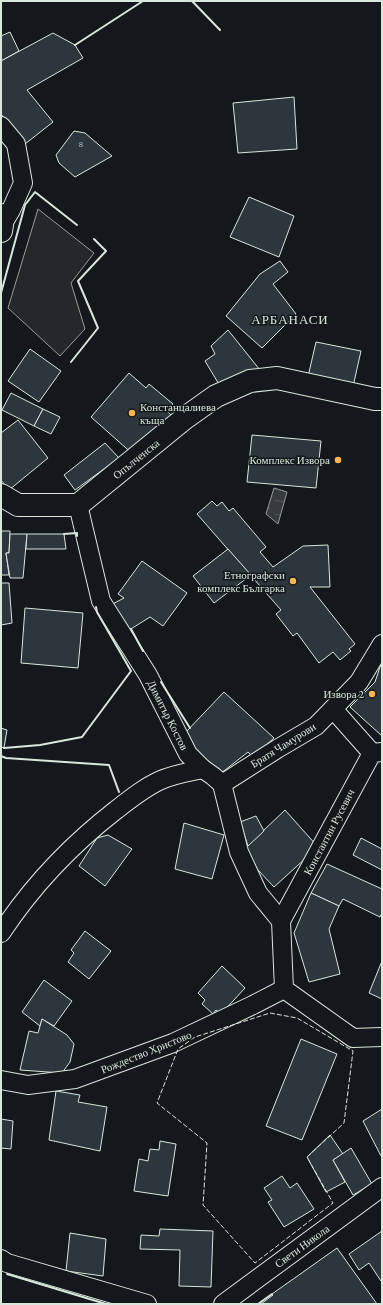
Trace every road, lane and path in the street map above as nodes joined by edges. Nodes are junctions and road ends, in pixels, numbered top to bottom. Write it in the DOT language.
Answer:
graph roads {
  1 [pos="1,126"];
  2 [pos="1,224"];
  3 [pos="382,399"];
  4 [pos="7,503"];
  5 [pos="78,505"];
  6 [pos="382,644"];
  7 [pos="333,709"];
  8 [pos="377,752"];
  9 [pos="203,769"];
  10 [pos="222,784"];
  11 [pos="282,921"];
  12 [pos="1,933"];
  13 [pos="284,989"];
  14 [pos="382,1037"];
  15 [pos="1,1080"];
  16 [pos="382,1187"];
  17 [pos="1,1259"];
  18 [pos="147,1304"];
  19 [pos="223,1304"];
  1 -- 2 [label="street"];
  3 -- 5 [label="street, Опълченска"];
  4 -- 5 [label="street"];
  5 -- 9 [label="street, Димитър Костов"];
  6 -- 7 [label="street, Братя Чамурови"];
  7 -- 8 [label="street"];
  7 -- 10 [label="street, Братя Чамурови"];
  8 -- 11 [label="street, Константин Русевич"];
  9 -- 10 [label="street, Димитър Костов"];
  9 -- 12 [label="street"];
  10 -- 11 [label="street"];
  11 -- 13 [label="street"];
  13 -- 14 [label="street"];
  13 -- 15 [label="street, Рождество Христово"];
  16 -- 19 [label="street, Свети Никола"];
  17 -- 18 [label="street"];
}
